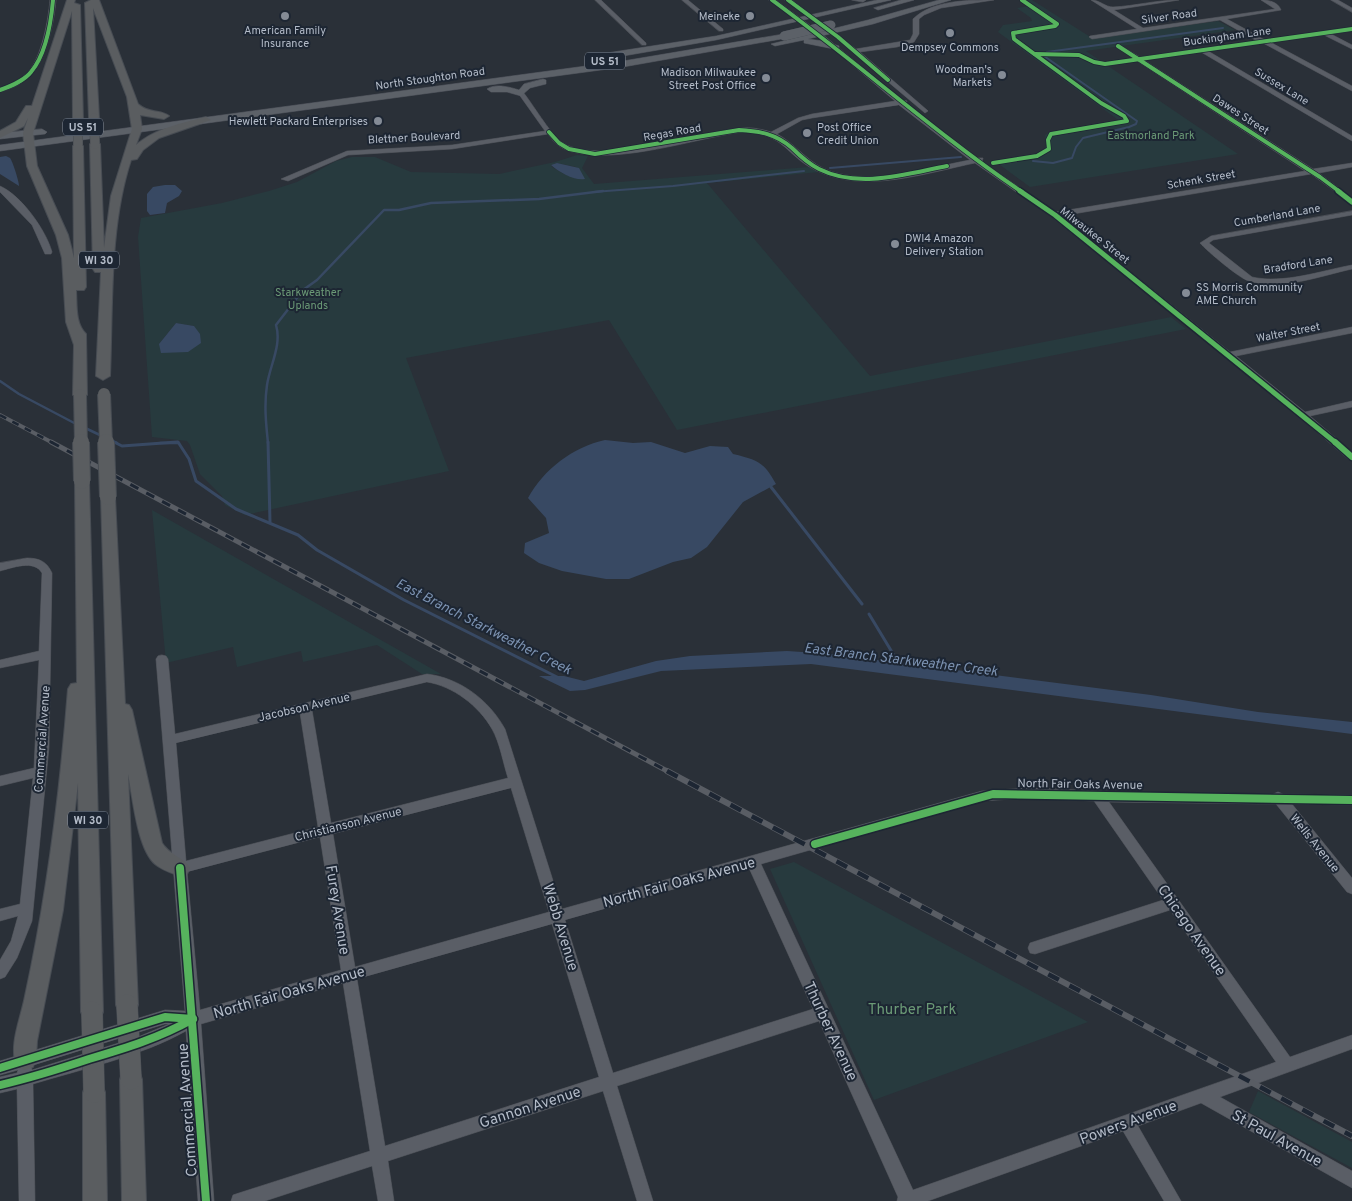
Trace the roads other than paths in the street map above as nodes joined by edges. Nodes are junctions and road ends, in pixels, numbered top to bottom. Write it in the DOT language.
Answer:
graph roads {
  1 [pos="53,0"];
  2 [pos="71,0"];
  3 [pos="76,0"];
  4 [pos="89,0"];
  5 [pos="95,0"];
  6 [pos="598,0"];
  7 [pos="685,0"];
  8 [pos="772,0"];
  9 [pos="788,0"];
  10 [pos="855,0"];
  11 [pos="862,0"];
  12 [pos="888,0"];
  13 [pos="910,0"];
  14 [pos="932,0"];
  15 [pos="948,0"];
  16 [pos="989,0"];
  17 [pos="997,0"];
  18 [pos="1094,0"];
  19 [pos="1176,0"];
  20 [pos="1264,0"];
  21 [pos="1334,0"];
  22 [pos="1109,9"];
  23 [pos="1352,10"];
  24 [pos="803,11"];
  25 [pos="830,13"];
  26 [pos="812,17"];
  27 [pos="857,17"];
  28 [pos="1222,18"];
  29 [pos="800,20"];
  30 [pos="829,26"];
  31 [pos="762,29"];
  32 [pos="1352,29"];
  33 [pos="721,30"];
  34 [pos="1142,30"];
  35 [pos="1324,33"];
  36 [pos="820,35"];
  37 [pos="784,36"];
  38 [pos="1092,37"];
  39 [pos="1264,41"];
  40 [pos="644,44"];
  41 [pos="1118,46"];
  42 [pos="1352,47"];
  43 [pos="836,48"];
  44 [pos="1202,50"];
  45 [pos="855,51"];
  46 [pos="584,59"];
  47 [pos="1138,59"];
  48 [pos="1105,64"];
  49 [pos="859,67"];
  50 [pos="487,73"];
  51 [pos="554,80"];
  52 [pos="430,82"];
  53 [pos="44,83"];
  54 [pos="1352,89"];
  55 [pos="0,90"];
  56 [pos="480,90"];
  57 [pos="521,94"];
  58 [pos="910,99"];
  59 [pos="900,102"];
  60 [pos="134,106"];
  61 [pos="254,113"];
  62 [pos="164,116"];
  63 [pos="78,120"];
  64 [pos="206,120"];
  65 [pos="137,124"];
  66 [pos="941,124"];
  67 [pos="549,132"];
  68 [pos="772,134"];
  69 [pos="0,136"];
  70 [pos="29,139"];
  71 [pos="1352,139"];
  72 [pos="78,146"];
  73 [pos="0,148"];
  74 [pos="987,159"];
  75 [pos="976,161"];
  76 [pos="1352,165"];
  77 [pos="1311,172"];
  78 [pos="121,178"];
  79 [pos="285,179"];
  80 [pos="0,188"];
  81 [pos="1352,202"];
  82 [pos="1352,213"];
  83 [pos="1055,215"];
  84 [pos="1206,240"];
  85 [pos="48,252"];
  86 [pos="1352,267"];
  87 [pos="1352,330"];
  88 [pos="80,345"];
  89 [pos="1229,355"];
  90 [pos="103,376"];
  91 [pos="1352,404"];
  92 [pos="1303,415"];
  93 [pos="1352,457"];
  94 [pos="0,567"];
  95 [pos="85,627"];
  96 [pos="46,654"];
  97 [pos="162,659"];
  98 [pos="0,664"];
  99 [pos="114,665"];
  100 [pos="440,680"];
  101 [pos="305,707"];
  102 [pos="169,740"];
  103 [pos="41,771"];
  104 [pos="0,781"];
  105 [pos="516,781"];
  106 [pos="1097,796"];
  107 [pos="1278,798"];
  108 [pos="1352,800"];
  109 [pos="325,830"];
  110 [pos="752,862"];
  111 [pos="180,868"];
  112 [pos="1352,888"];
  113 [pos="1172,903"];
  114 [pos="26,908"];
  115 [pos="0,915"];
  116 [pos="557,916"];
  117 [pos="1035,948"];
  118 [pos="0,972"];
  119 [pos="349,975"];
  120 [pos="822,1013"];
  121 [pos="193,1019"];
  122 [pos="1352,1042"];
  123 [pos="25,1059"];
  124 [pos="1287,1065"];
  125 [pos="0,1068"];
  126 [pos="26,1079"];
  127 [pos="608,1082"];
  128 [pos="0,1085"];
  129 [pos="94,1092"];
  130 [pos="1202,1095"];
  131 [pos="1126,1122"];
  132 [pos="378,1156"];
  133 [pos="1352,1180"];
  134 [pos="27,1201"];
  135 [pos="95,1201"];
  136 [pos="134,1201"];
  137 [pos="206,1201"];
  138 [pos="239,1201"];
  139 [pos="386,1201"];
  140 [pos="645,1201"];
  141 [pos="907,1201"];
  142 [pos="1173,1201"];
  1 -- 55 [label="street"];
  2 -- 53 [label="highway"];
  3 -- 63 [label="highway, WI 30"];
  4 -- 90 [label="highway, WI 30, bridge"];
  5 -- 60 [label="highway"];
  6 -- 40 [label="street"];
  7 -- 33 [label="street"];
  8 -- 29 [label="street, Milwaukee Street"];
  9 -- 24 [label="street, Milwaukee Street"];
  10 -- 11 [label="street"];
  12 -- 25 [label="main road"];
  13 -- 27 [label="main road, US 51"];
  14 -- 27 [label="main road, US 51"];
  15 -- 30 [label="main road"];
  16 -- 17 [label="street"];
  16 -- 45 [label="street"];
  18 -- 22 [label="street"];
  19 -- 22 [label="street"];
  20 -- 28 [label="street, Silver Road"];
  21 -- 23 [label="street"];
  22 -- 34 [label="street"];
  24 -- 25 [label="main road"];
  24 -- 26 [label="street, Milwaukee Street"];
  25 -- 26 [label="main road"];
  26 -- 29 [label="main road"];
  26 -- 30 [label="street, Milwaukee Street"];
  27 -- 30 [label="main road, North Stoughton Road / US 51"];
  28 -- 34 [label="street, Silver Road"];
  28 -- 39 [label="street"];
  29 -- 31 [label="main road"];
  29 -- 36 [label="street, Milwaukee Street"];
  30 -- 36 [label="main road"];
  30 -- 37 [label="main road, North Stoughton Road / US 51, bridge"];
  30 -- 45 [label="street, Milwaukee Street"];
  31 -- 37 [label="main road"];
  31 -- 46 [label="main road"];
  32 -- 35 [label="street, Buckingham Lane"];
  34 -- 38 [label="street, Silver Road"];
  35 -- 39 [label="street, Buckingham Lane"];
  35 -- 42 [label="street"];
  36 -- 37 [label="main road"];
  36 -- 43 [label="street, Milwaukee Street"];
  37 -- 43 [label="main road"];
  37 -- 51 [label="main road"];
  37 -- 52 [label="main road, North Stoughton Road / US 51"];
  37 -- 61 [label="main road, North Stoughton Road / US 51"];
  39 -- 44 [label="street, Buckingham Lane"];
  39 -- 54 [label="street"];
  41 -- 47 [label="street, Dawes Street"];
  43 -- 49 [label="street, Milwaukee Street"];
  44 -- 47 [label="street, Buckingham Lane"];
  44 -- 71 [label="street, Sussex Lane"];
  45 -- 58 [label="street, Milwaukee Street"];
  47 -- 48 [label="street, Buckingham Lane"];
  47 -- 77 [label="street, Dawes Street"];
  49 -- 58 [label="street"];
  49 -- 59 [label="street, Milwaukee Street"];
  50 -- 52 [label="main road"];
  51 -- 56 [label="main road"];
  51 -- 57 [label="main road"];
  52 -- 62 [label="main road, North Stoughton Road / US 51"];
  53 -- 69 [label="highway"];
  53 -- 70 [label="highway"];
  56 -- 57 [label="main road"];
  56 -- 61 [label="main road"];
  57 -- 67 [label="street"];
  58 -- 66 [label="street, Milwaukee Street"];
  59 -- 66 [label="street"];
  59 -- 68 [label="street"];
  59 -- 75 [label="street, Milwaukee Street"];
  60 -- 62 [label="highway"];
  60 -- 65 [label="highway"];
  61 -- 64 [label="main road, North Stoughton Road / US 51"];
  62 -- 65 [label="main road, North Stoughton Road / US 51"];
  63 -- 72 [label="highway, WI 30, bridge"];
  64 -- 65 [label="main road, North Stoughton Road / US 51"];
  64 -- 78 [label="highway"];
  65 -- 70 [label="main road, North Stoughton Road / US 51"];
  65 -- 70 [label="main road, North Stoughton Road / US 51"];
  65 -- 78 [label="highway"];
  66 -- 74 [label="street, Milwaukee Street"];
  67 -- 68 [label="street, Regas Road"];
  67 -- 79 [label="street, Blettner Boulevard"];
  68 -- 75 [label="street"];
  69 -- 70 [label="main road, North Stoughton Road / US 51"];
  70 -- 73 [label="main road, North Stoughton Road / US 51"];
  70 -- 88 [label="highway"];
  72 -- 88 [label="highway, WI 30"];
  74 -- 75 [label="street"];
  74 -- 83 [label="street, Milwaukee Street"];
  75 -- 83 [label="street, Milwaukee Street"];
  76 -- 77 [label="street, Schenk Street"];
  77 -- 81 [label="street, Dawes Street"];
  77 -- 83 [label="street, Schenk Street"];
  78 -- 90 [label="highway"];
  80 -- 85 [label="street"];
  82 -- 84 [label="street, Cumberland Lane"];
  83 -- 89 [label="street, Milwaukee Street"];
  84 -- 86 [label="street, Bradford Lane"];
  87 -- 89 [label="street, Walter Street"];
  88 -- 95 [label="highway, WI 30, bridge"];
  89 -- 92 [label="street, Milwaukee Street"];
  90 -- 99 [label="highway, WI 30, bridge"];
  91 -- 92 [label="street"];
  92 -- 93 [label="street, Milwaukee Street"];
  94 -- 96 [label="street, Commercial Avenue"];
  95 -- 123 [label="highway"];
  95 -- 129 [label="highway, WI 30, bridge"];
  96 -- 98 [label="street"];
  96 -- 103 [label="street, Commercial Avenue"];
  97 -- 102 [label="street, Commercial Avenue"];
  99 -- 111 [label="highway"];
  99 -- 136 [label="highway, WI 30, bridge"];
  100 -- 101 [label="street, Jacobson Avenue"];
  100 -- 105 [label="street, Webb Avenue"];
  101 -- 102 [label="street, Jacobson Avenue"];
  101 -- 109 [label="street, Furey Avenue"];
  102 -- 111 [label="street, Commercial Avenue"];
  103 -- 104 [label="street"];
  103 -- 114 [label="street, Commercial Avenue"];
  105 -- 109 [label="street, Christianson Avenue"];
  105 -- 116 [label="street, Webb Avenue"];
  106 -- 107 [label="street, North Fair Oaks Avenue"];
  106 -- 110 [label="street, North Fair Oaks Avenue"];
  106 -- 113 [label="street, Chicago Avenue"];
  107 -- 108 [label="street, North Fair Oaks Avenue"];
  107 -- 112 [label="street, Wells Avenue"];
  109 -- 111 [label="street, Christianson Avenue"];
  109 -- 119 [label="street, Furey Avenue"];
  110 -- 116 [label="street, North Fair Oaks Avenue"];
  110 -- 120 [label="street, Thurber Avenue"];
  111 -- 121 [label="street, Commercial Avenue"];
  113 -- 117 [label="street"];
  113 -- 124 [label="street, Chicago Avenue"];
  114 -- 115 [label="street"];
  114 -- 118 [label="street, Commercial Avenue"];
  116 -- 119 [label="street, North Fair Oaks Avenue"];
  116 -- 127 [label="street, Webb Avenue"];
  119 -- 121 [label="street, North Fair Oaks Avenue"];
  119 -- 132 [label="street, Furey Avenue"];
  120 -- 127 [label="street, Gannon Avenue"];
  120 -- 141 [label="street, Thurber Avenue"];
  121 -- 123 [label="street, North Fair Oaks Avenue"];
  121 -- 126 [label="street, North Fair Oaks Avenue"];
  121 -- 137 [label="street, Commercial Avenue"];
  122 -- 124 [label="street, Powers Avenue"];
  123 -- 125 [label="street, North Fair Oaks Avenue"];
  123 -- 126 [label="street"];
  124 -- 130 [label="street, Powers Avenue"];
  126 -- 128 [label="street, North Fair Oaks Avenue"];
  126 -- 134 [label="street"];
  127 -- 132 [label="street, Gannon Avenue"];
  127 -- 140 [label="street, Webb Avenue"];
  129 -- 135 [label="highway, WI 30"];
  130 -- 131 [label="street, Powers Avenue"];
  130 -- 133 [label="street, St Paul Avenue"];
  131 -- 141 [label="street, Powers Avenue"];
  131 -- 142 [label="street"];
  132 -- 138 [label="street, Gannon Avenue"];
  132 -- 139 [label="street, Furey Avenue"];
}
